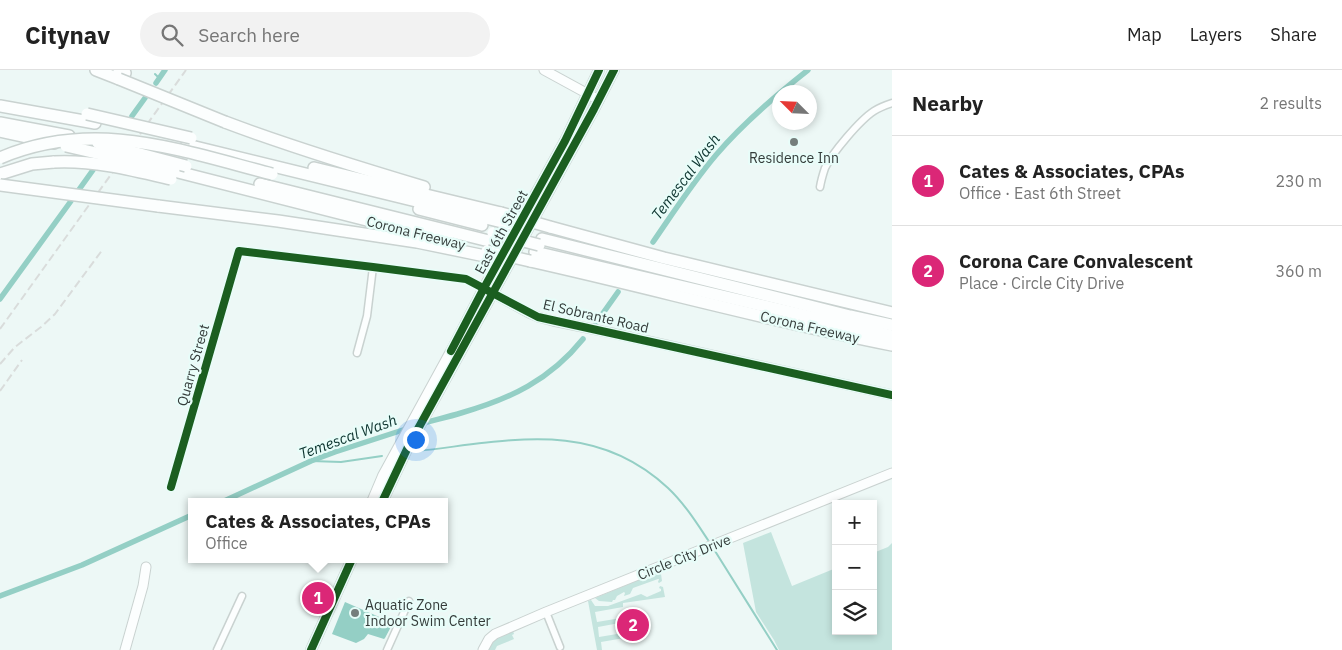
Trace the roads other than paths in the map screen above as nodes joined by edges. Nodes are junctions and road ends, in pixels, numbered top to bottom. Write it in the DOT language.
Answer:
graph roads {
  1 [pos="96,70"];
  2 [pos="544,70"];
  3 [pos="598,70"];
  4 [pos="614,70"];
  5 [pos="121,74"];
  6 [pos="587,94"];
  7 [pos="0,100"];
  8 [pos="599,100"];
  9 [pos="892,103"];
  10 [pos="0,106"];
  11 [pos="0,123"];
  12 [pos="0,131"];
  13 [pos="68,141"];
  14 [pos="189,142"];
  15 [pos="0,158"];
  16 [pos="0,165"];
  17 [pos="0,174"];
  18 [pos="173,175"];
  19 [pos="271,176"];
  20 [pos="0,185"];
  21 [pos="820,187"];
  22 [pos="445,199"];
  23 [pos="493,235"];
  24 [pos="540,243"];
  25 [pos="239,251"];
  26 [pos="614,261"];
  27 [pos="373,266"];
  28 [pos="655,271"];
  29 [pos="488,291"];
  30 [pos="892,313"];
  31 [pos="892,323"];
  32 [pos="892,334"];
  33 [pos="892,345"];
  34 [pos="357,353"];
  35 [pos="892,395"];
  36 [pos="892,473"];
  37 [pos="171,486"];
  38 [pos="374,498"];
  39 [pos="384,498"];
  40 [pos="350,563"];
  41 [pos="146,567"];
  42 [pos="242,596"];
  43 [pos="408,601"];
  44 [pos="546,612"];
  45 [pos="560,647"];
  46 [pos="124,650"];
  47 [pos="217,650"];
  48 [pos="311,650"];
  49 [pos="387,650"];
  50 [pos="483,650"];
  1 -- 5 [label="highway"];
  2 -- 6 [label="street"];
  3 -- 6 [label="main road, East 6th Street"];
  4 -- 8 [label="main road, East 6th Street"];
  5 -- 22 [label="highway, bridge"];
  6 -- 8 [label="street"];
  6 -- 29 [label="main road, East 6th Street"];
  7 -- 14 [label="highway, Corona Freeway, bridge"];
  8 -- 29 [label="main road, East 6th Street"];
  9 -- 21 [label="street"];
  10 -- 14 [label="highway"];
  11 -- 13 [label="highway"];
  12 -- 13 [label="highway"];
  13 -- 18 [label="highway, bridge"];
  13 -- 23 [label="highway, bridge"];
  14 -- 22 [label="highway, Corona Freeway"];
  14 -- 23 [label="highway"];
  15 -- 19 [label="highway, bridge"];
  16 -- 19 [label="highway, bridge"];
  17 -- 18 [label="highway, bridge"];
  18 -- 23 [label="highway, Corona Freeway"];
  19 -- 23 [label="highway"];
  20 -- 23 [label="highway, bridge"];
  22 -- 23 [label="highway, Corona Freeway"];
  23 -- 24 [label="highway, Corona Freeway, bridge"];
  23 -- 24 [label="highway"];
  23 -- 24 [label="highway, Corona Freeway, bridge"];
  24 -- 26 [label="highway, Corona Freeway"];
  24 -- 26 [label="highway, Corona Freeway"];
  24 -- 26 [label="highway"];
  25 -- 27 [label="street, El Sobrante Road"];
  25 -- 37 [label="street, Quarry Street"];
  26 -- 28 [label="highway, Corona Freeway"];
  26 -- 28 [label="highway, Corona Freeway"];
  26 -- 28 [label="highway"];
  27 -- 29 [label="street, El Sobrante Road"];
  27 -- 34 [label="street"];
  28 -- 30 [label="highway, Corona Freeway"];
  28 -- 31 [label="highway"];
  28 -- 32 [label="highway"];
  28 -- 33 [label="highway, Corona Freeway"];
  29 -- 35 [label="street, El Sobrante Road"];
  29 -- 38 [label="main road, East 6th Street"];
  29 -- 39 [label="main road, East 6th Street"];
  36 -- 44 [label="street, Circle City Drive"];
  40 -- 48 [label="main road"];
  41 -- 46 [label="street"];
  42 -- 47 [label="street"];
  43 -- 49 [label="street"];
  44 -- 45 [label="street"];
  44 -- 50 [label="street, Circle City Drive"];
}
